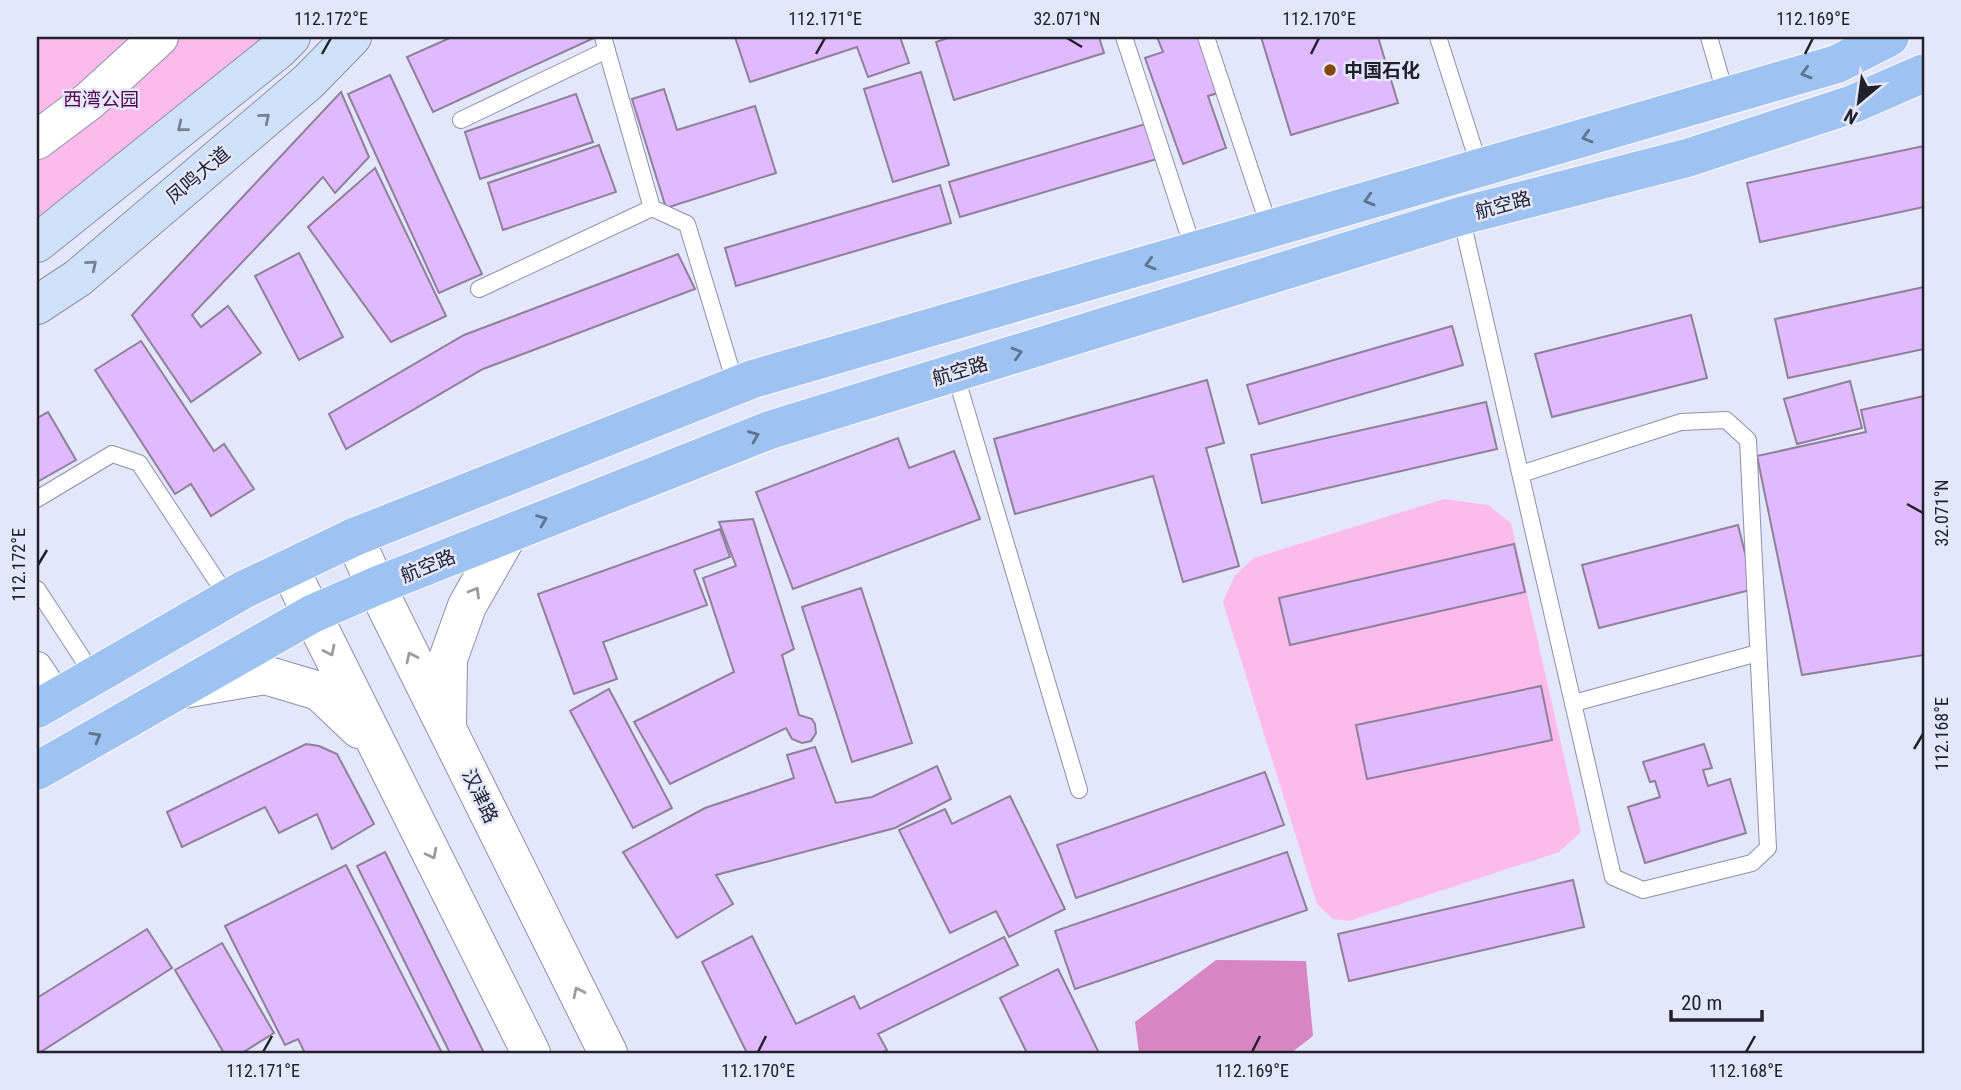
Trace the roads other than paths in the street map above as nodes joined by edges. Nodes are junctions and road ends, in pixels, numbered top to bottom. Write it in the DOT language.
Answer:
graph roads {
  1 [pos="159,37"];
  2 [pos="291,37"];
  3 [pos="352,37"];
  4 [pos="1124,37"];
  5 [pos="1206,37"];
  6 [pos="1438,37"];
  7 [pos="1709,37"];
  8 [pos="1875,40"];
  9 [pos="605,43"];
  10 [pos="1924,73"];
  11 [pos="1726,96"];
  12 [pos="461,120"];
  13 [pos="37,140"];
  14 [pos="1480,168"];
  15 [pos="652,208"];
  16 [pos="1461,216"];
  17 [pos="1270,229"];
  18 [pos="37,243"];
  19 [pos="1194,251"];
  20 [pos="480,289"];
  21 [pos="37,305"];
  22 [pos="955,373"];
  23 [pos="736,386"];
  24 [pos="1521,474"];
  25 [pos="37,499"];
  26 [pos="508,534"];
  27 [pos="354,537"];
  28 [pos="289,568"];
  29 [pos="376,586"];
  30 [pos="37,589"];
  31 [pos="228,598"];
  32 [pos="312,614"];
  33 [pos="1758,653"];
  34 [pos="94,676"];
  35 [pos="180,689"];
  36 [pos="44,691"];
  37 [pos="1574,703"];
  38 [pos="447,728"];
  39 [pos="378,746"];
  40 [pos="37,771"];
  41 [pos="1079,790"];
  42 [pos="531,1053"];
  43 [pos="608,1053"];
  1 -- 13 [label="street"];
  2 -- 18 [label="main road, one-way"];
  21 -- 3 [label="main road, 凤鸣大道, one-way"];
  4 -- 19 [label="lane"];
  5 -- 17 [label="lane"];
  6 -- 14 [label="lane"];
  7 -- 11 [label="lane"];
  8 -- 11 [label="main road, one-way"];
  9 -- 12 [label="lane"];
  9 -- 15 [label="lane"];
  10 -- 16 [label="main road, 航空路"];
  11 -- 14 [label="main road, one-way"];
  14 -- 17 [label="main road, one-way"];
  15 -- 20 [label="lane"];
  15 -- 23 [label="lane"];
  22 -- 16 [label="main road, 航空路, one-way"];
  16 -- 24 [label="lane"];
  17 -- 19 [label="main road"];
  19 -- 23 [label="main road, one-way"];
  26 -- 22 [label="main road, 航空路, one-way"];
  22 -- 41 [label="lane"];
  23 -- 27 [label="main road"];
  24 -- 33 [label="lane"];
  24 -- 37 [label="lane"];
  25 -- 31 [label="lane"];
  26 -- 29 [label="main road, 航空路"];
  38 -- 26 [label="street, one-way"];
  27 -- 28 [label="main road"];
  27 -- 29 [label="street, 汉津路"];
  28 -- 31 [label="main road"];
  28 -- 32 [label="street"];
  29 -- 32 [label="main road, 航空路"];
  38 -- 29 [label="street, 汉津路, one-way"];
  30 -- 34 [label="lane"];
  31 -- 34 [label="main road"];
  32 -- 35 [label="main road, 航空路"];
  32 -- 39 [label="street, one-way"];
  33 -- 37 [label="lane"];
  33 -- 37 [label="lane"];
  34 -- 36 [label="main road"];
  35 -- 39 [label="street"];
  40 -- 35 [label="main road, 航空路, one-way"];
  43 -- 38 [label="street, 汉津路, one-way"];
  39 -- 42 [label="street, one-way"];
}
